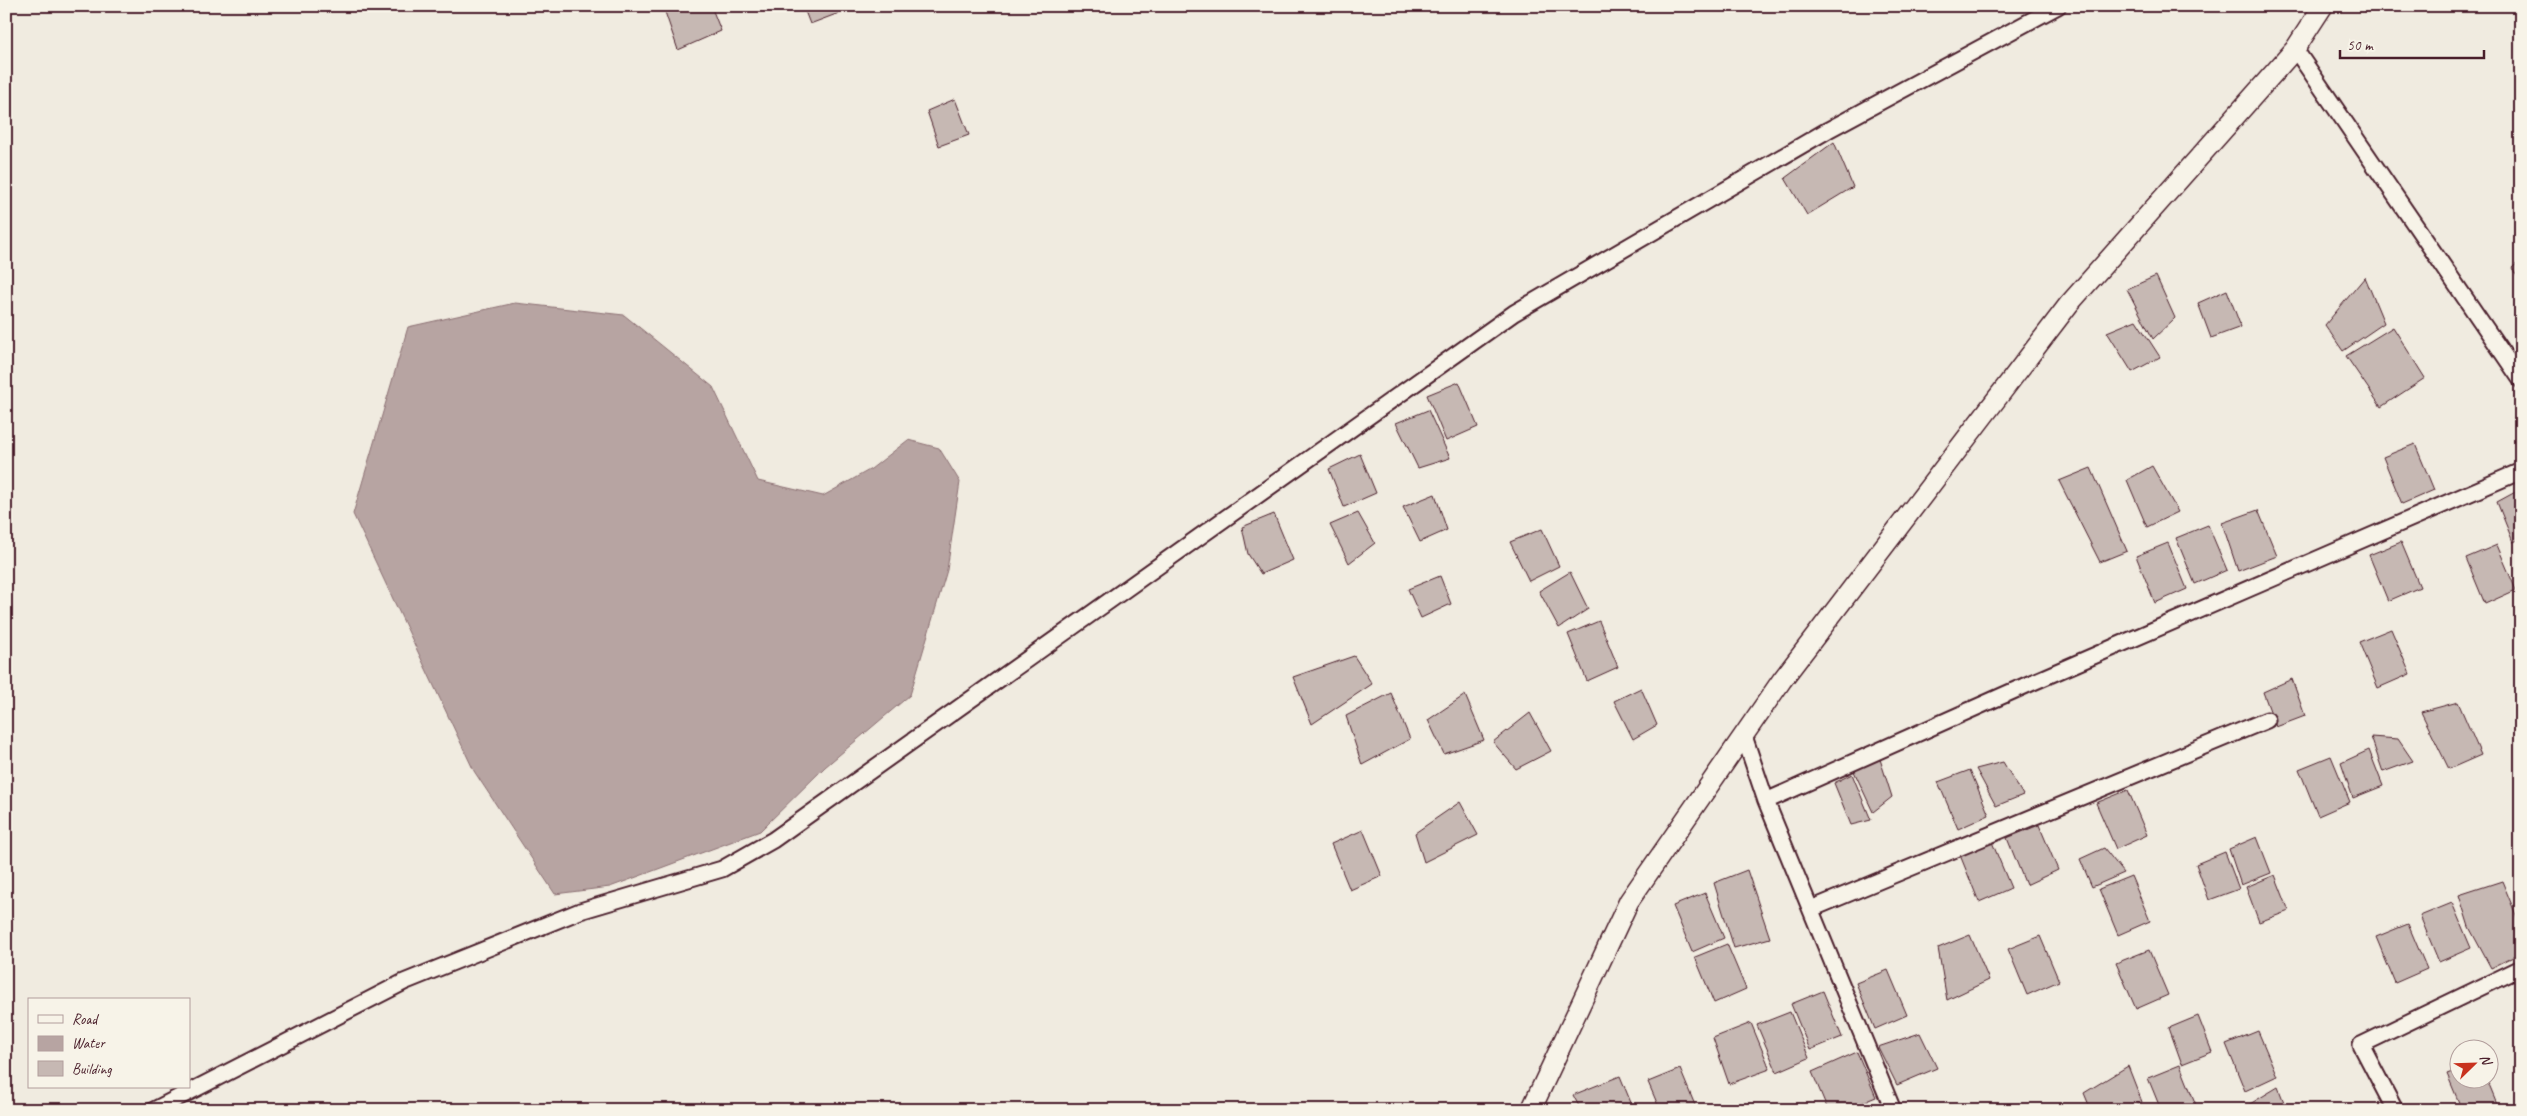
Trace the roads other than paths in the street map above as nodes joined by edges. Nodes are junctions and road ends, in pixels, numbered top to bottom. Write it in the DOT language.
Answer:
graph roads {
  1 [pos="2058,6"];
  2 [pos="2323,6"];
  3 [pos="2295,49"];
  4 [pos="2521,380"];
  5 [pos="2521,471"];
  6 [pos="2267,720"];
  7 [pos="1744,736"];
  8 [pos="1766,801"];
  9 [pos="1811,909"];
  10 [pos="2521,968"];
  11 [pos="154,1110"];
  12 [pos="1531,1110"];
  13 [pos="1893,1110"];
  14 [pos="2395,1110"];
  1 -- 11 [label="street"];
  2 -- 3 [label="street"];
  3 -- 4 [label="street"];
  3 -- 7 [label="street"];
  5 -- 8 [label="street"];
  6 -- 9 [label="street"];
  7 -- 8 [label="street"];
  7 -- 12 [label="street"];
  8 -- 9 [label="street"];
  9 -- 13 [label="street"];
  10 -- 14 [label="street"];
}
